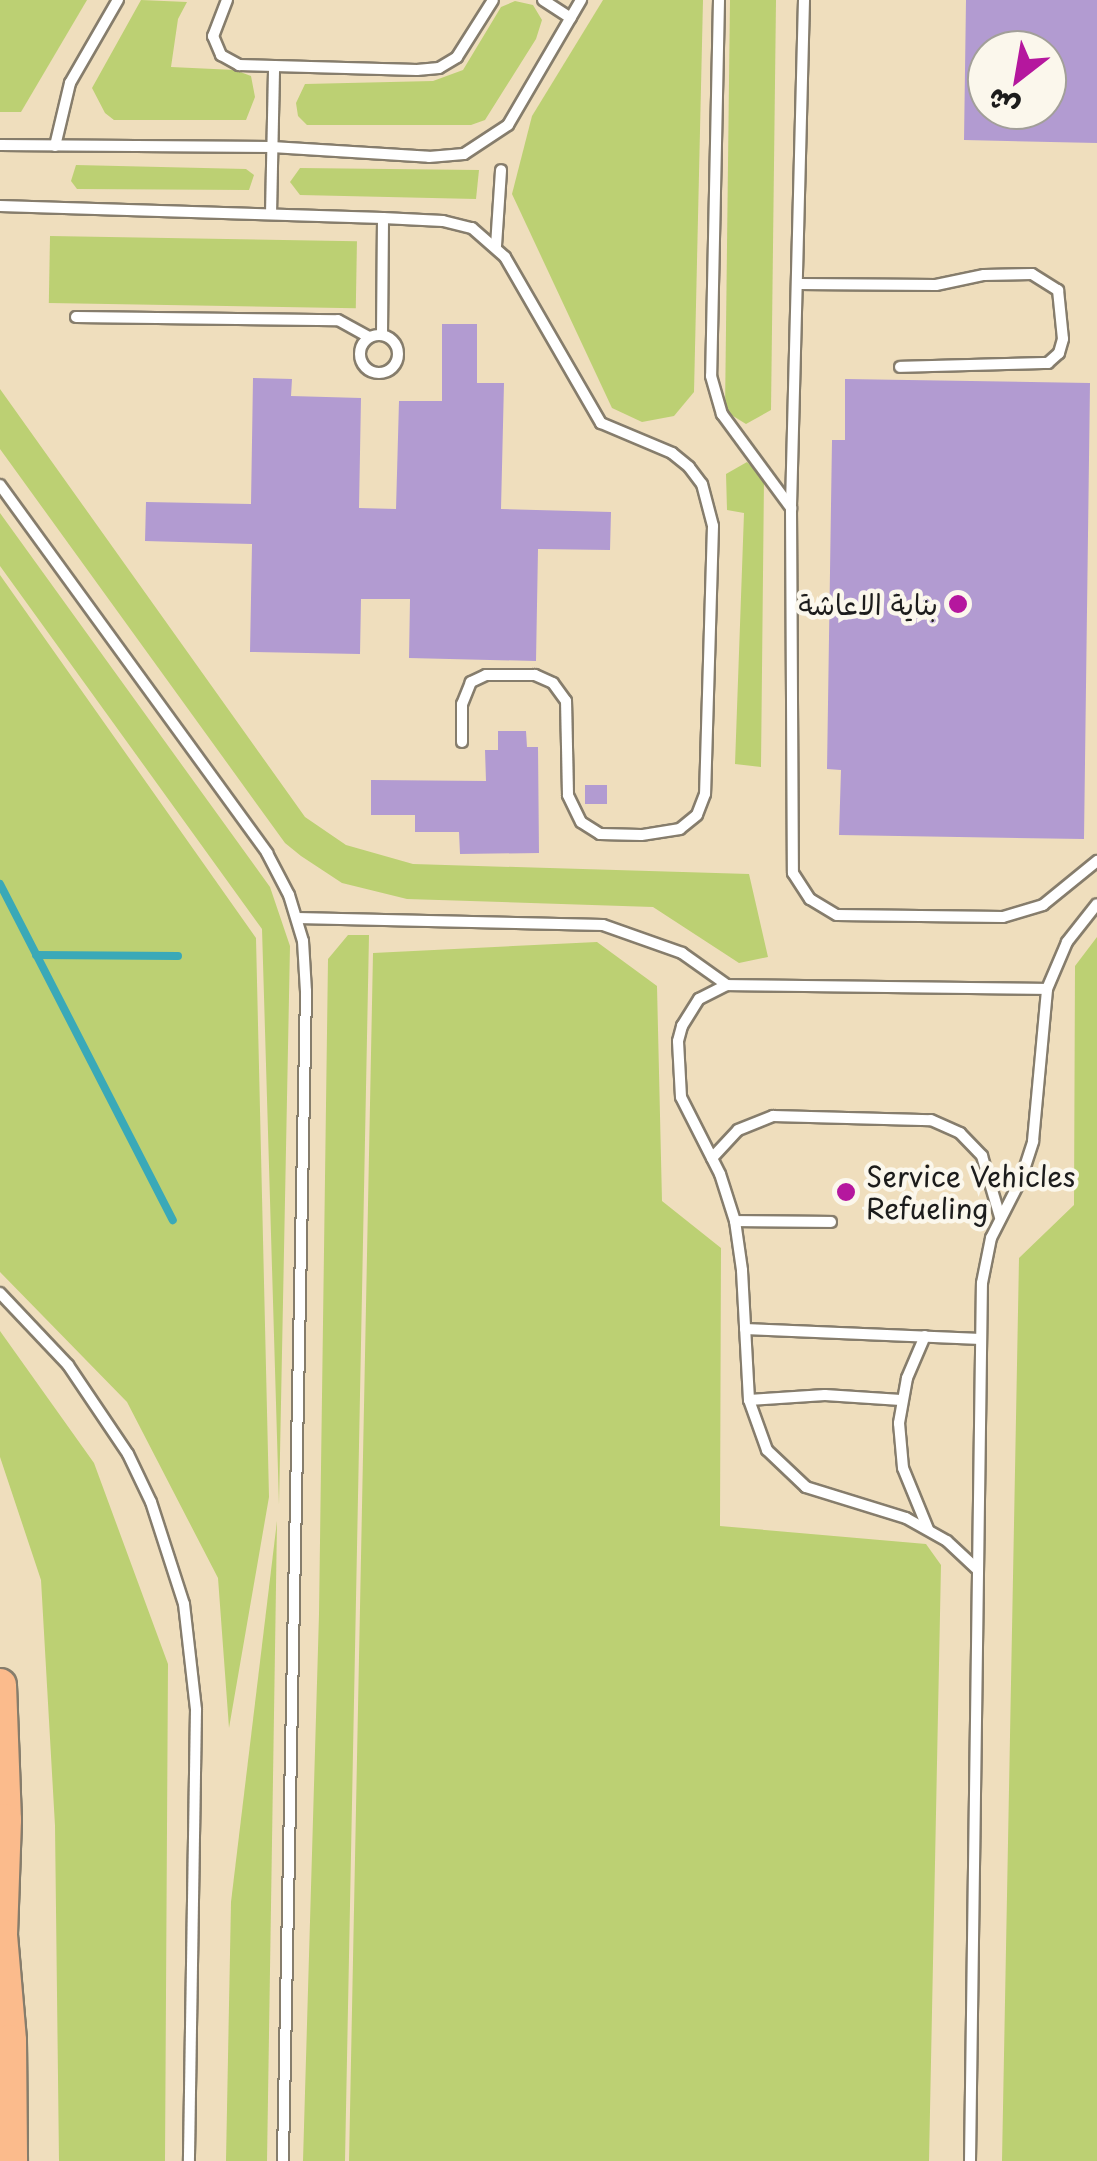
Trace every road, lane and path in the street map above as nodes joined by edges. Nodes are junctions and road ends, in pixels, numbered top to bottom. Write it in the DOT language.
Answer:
graph roads {
  1 [pos="118,0"];
  2 [pos="211,0"];
  3 [pos="493,0"];
  4 [pos="543,0"];
  5 [pos="581,0"];
  6 [pos="719,0"];
  7 [pos="804,0"];
  8 [pos="225,4"];
  9 [pos="571,18"];
  10 [pos="274,66"];
  11 [pos="0,145"];
  12 [pos="55,146"];
  13 [pos="272,147"];
  14 [pos="501,170"];
  15 [pos="0,206"];
  16 [pos="271,214"];
  17 [pos="382,218"];
  18 [pos="496,246"];
  19 [pos="798,284"];
  20 [pos="76,316"];
  21 [pos="900,367"];
  22 [pos="0,485"];
  23 [pos="792,508"];
  24 [pos="462,742"];
  25 [pos="1097,861"];
  26 [pos="1097,904"];
  27 [pos="297,918"];
  28 [pos="728,985"];
  29 [pos="1046,989"];
  30 [pos="712,1158"];
  31 [pos="1000,1217"];
  32 [pos="734,1221"];
  33 [pos="831,1222"];
  34 [pos="0,1293"];
  35 [pos="746,1329"];
  36 [pos="924,1336"];
  37 [pos="981,1339"];
  38 [pos="749,1400"];
  39 [pos="902,1400"];
  40 [pos="929,1530"];
  41 [pos="978,1570"];
  42 [pos="0,1686"];
  43 [pos="1,1700"];
  44 [pos="1,1937"];
  45 [pos="11,2161"];
  46 [pos="189,2161"];
  47 [pos="283,2161"];
  48 [pos="970,2161"];
  1 -- 12 [label="lane"];
  2 -- 8 [label="lane"];
  3 -- 10 [label="lane"];
  4 -- 9 [label="lane"];
  5 -- 9 [label="lane"];
  6 -- 23 [label="lane"];
  7 -- 19 [label="lane"];
  8 -- 10 [label="lane"];
  9 -- 13 [label="lane"];
  10 -- 13 [label="lane"];
  11 -- 12 [label="lane"];
  12 -- 13 [label="lane"];
  13 -- 16 [label="lane"];
  14 -- 18 [label="lane"];
  15 -- 16 [label="lane"];
  16 -- 17 [label="lane"];
  17 -- 18 [label="lane"];
  17 -- 20 [label="lane"];
  18 -- 24 [label="lane"];
  19 -- 21 [label="lane"];
  19 -- 23 [label="lane"];
  22 -- 27 [label="lane"];
  23 -- 25 [label="lane"];
  26 -- 29 [label="lane"];
  27 -- 28 [label="lane"];
  27 -- 47 [label="lane"];
  28 -- 29 [label="lane"];
  28 -- 30 [label="lane"];
  29 -- 31 [label="lane"];
  30 -- 31 [label="lane"];
  30 -- 32 [label="lane"];
  31 -- 37 [label="lane"];
  32 -- 33 [label="lane"];
  32 -- 35 [label="lane"];
  34 -- 46 [label="lane"];
  35 -- 36 [label="lane"];
  35 -- 38 [label="lane"];
  36 -- 37 [label="lane"];
  36 -- 39 [label="lane"];
  37 -- 41 [label="lane"];
  38 -- 39 [label="lane"];
  38 -- 40 [label="lane"];
  39 -- 40 [label="lane"];
  40 -- 41 [label="lane"];
  41 -- 48 [label="lane"];
  42 -- 43 [label="main road"];
  43 -- 44 [label="main road"];
  44 -- 45 [label="main road"];
}
